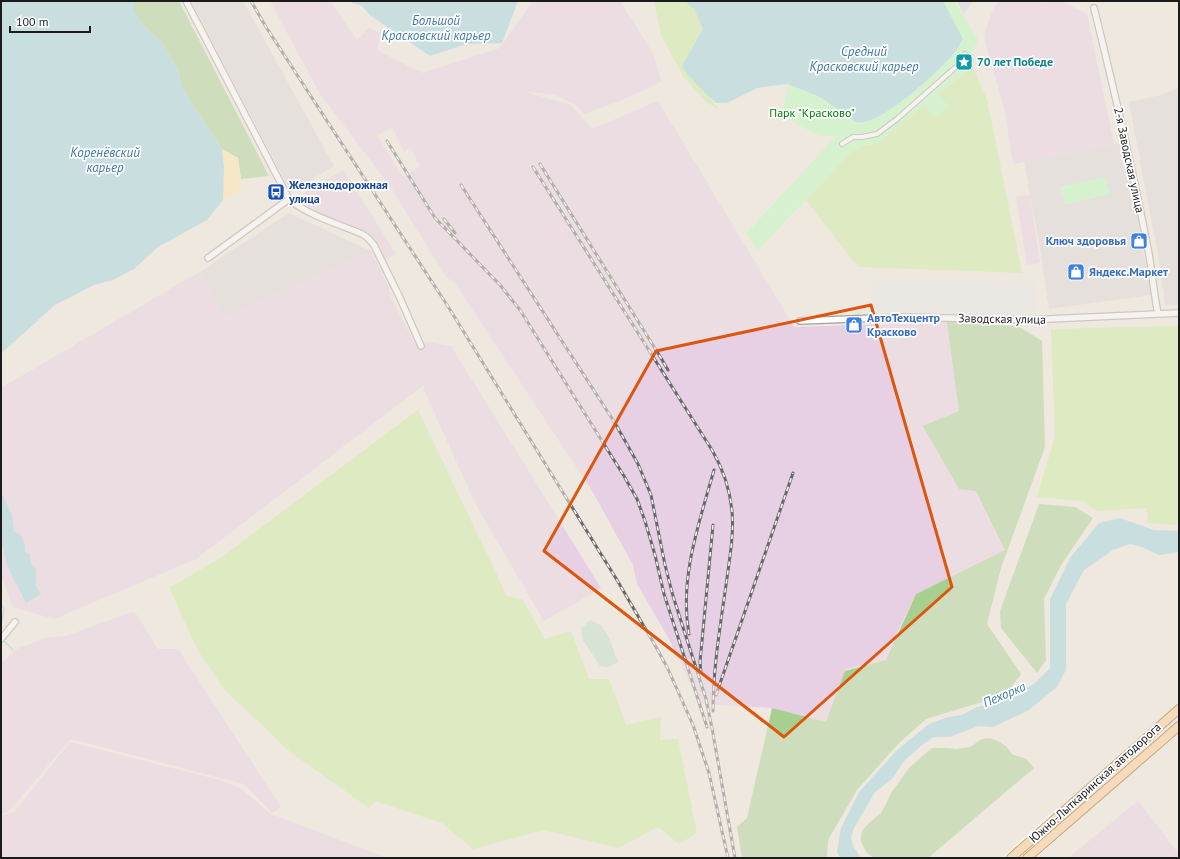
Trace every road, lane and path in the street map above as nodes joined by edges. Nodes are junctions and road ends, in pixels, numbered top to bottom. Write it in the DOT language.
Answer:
graph roads {
  1 [pos="186,1"];
  2 [pos="1094,8"];
  3 [pos="965,54"];
  4 [pos="842,144"];
  5 [pos="289,199"];
  6 [pos="208,258"];
  7 [pos="1179,313"];
  8 [pos="1158,314"];
  9 [pos="800,321"];
  10 [pos="421,346"];
  11 [pos="15,622"];
  12 [pos="1,639"];
  13 [pos="1179,702"];
  14 [pos="1179,709"];
  15 [pos="1179,727"];
  16 [pos="1140,742"];
  17 [pos="1011,858"];
  18 [pos="1027,858"];
  1 -- 5 [label="street"];
  2 -- 8 [label="street, 2-я Заводская улица"];
  3 -- 4 [label="street"];
  5 -- 6 [label="street"];
  5 -- 10 [label="street"];
  7 -- 8 [label="street, Заводская улица"];
  8 -- 9 [label="street, Заводская улица"];
  11 -- 12 [label="street"];
  13 -- 16 [label="main road"];
  14 -- 16 [label="main road, Южно-Лыткаринская автодорога"];
  15 -- 18 [label="main road, Южно-Лыткаринская автодорога"];
  16 -- 17 [label="main road, Южно-Лыткаринская автодорога"];
}
